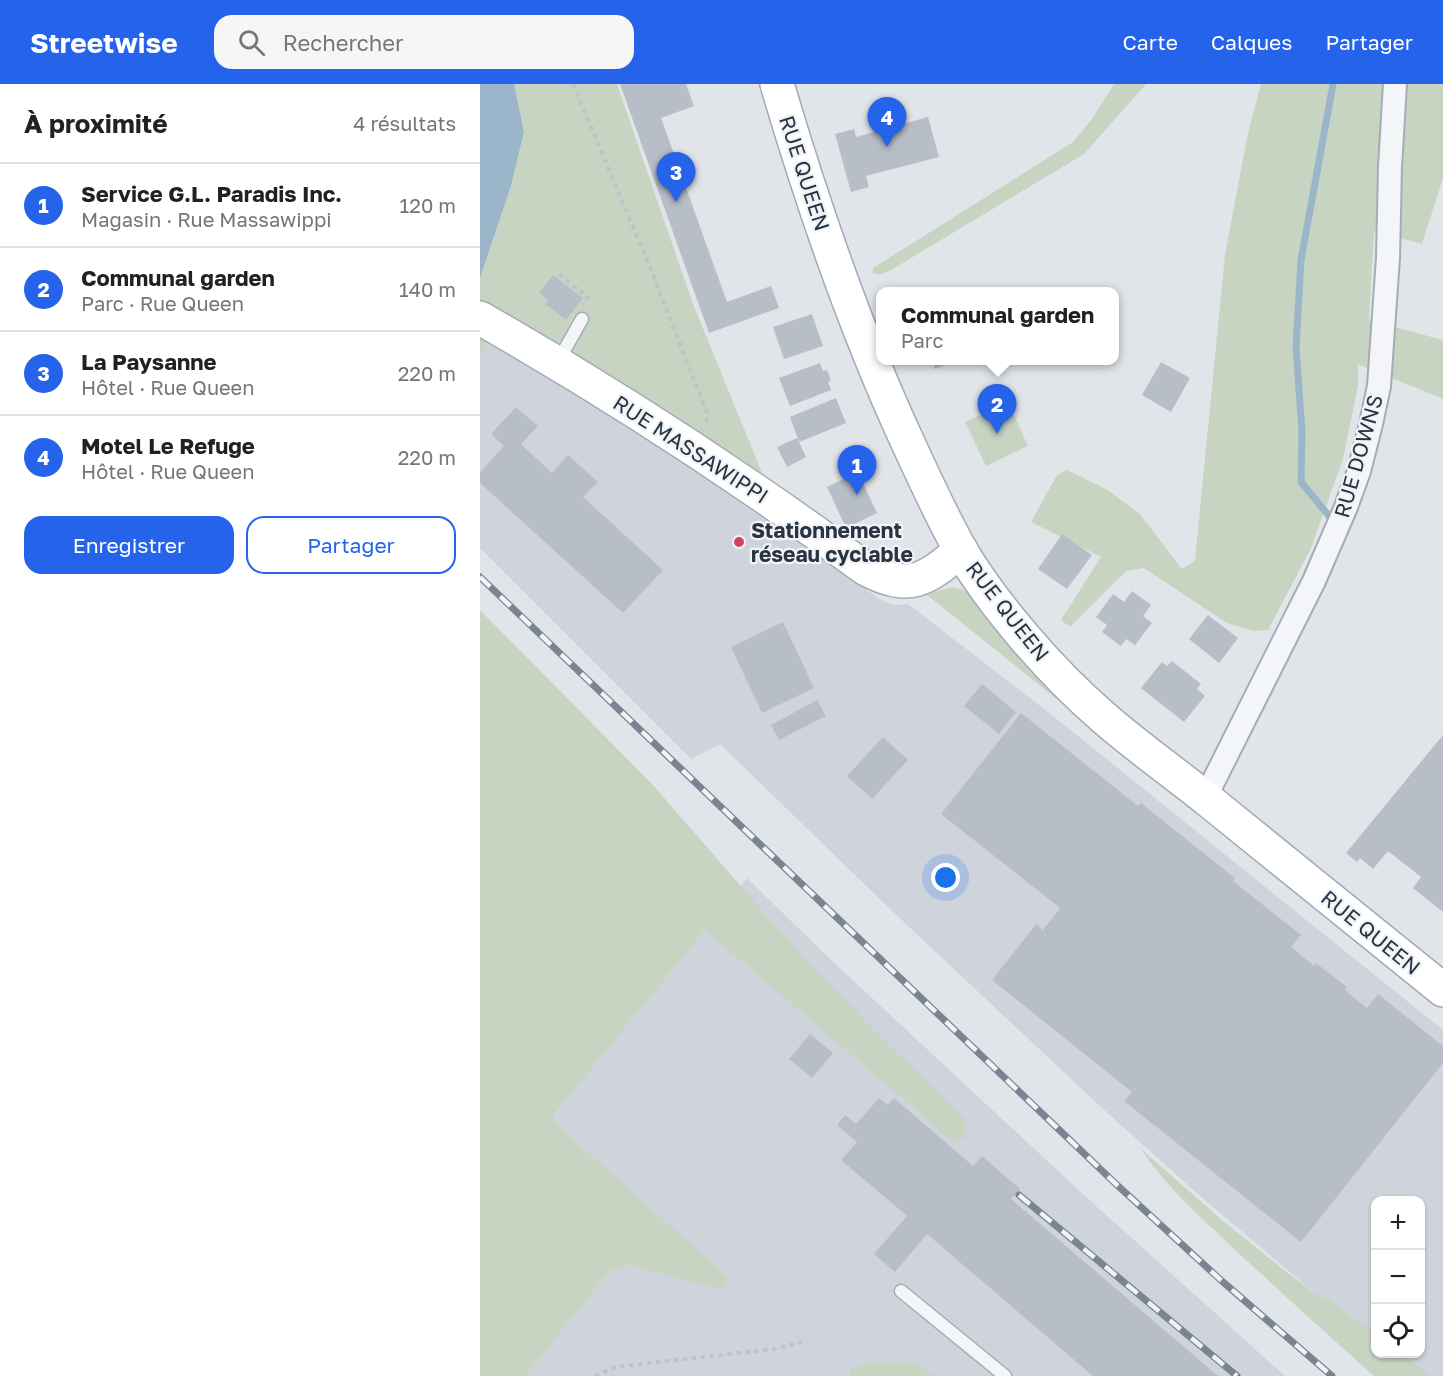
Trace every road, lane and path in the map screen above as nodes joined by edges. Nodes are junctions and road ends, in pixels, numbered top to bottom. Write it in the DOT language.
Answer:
graph roads {
  1 [pos="573,84"];
  2 [pos="777,84"];
  3 [pos="1395,84"];
  4 [pos="559,274"];
  5 [pos="579,315"];
  6 [pos="481,319"];
  7 [pos="556,364"];
  8 [pos="706,413"];
  9 [pos="961,550"];
  10 [pos="1205,798"];
  11 [pos="1443,990"];
  12 [pos="901,1291"];
  13 [pos="802,1342"];
  14 [pos="594,1376"];
  15 [pos="1005,1376"];
  1 -- 8 [label="path"];
  2 -- 9 [label="main road, RUE QUEEN"];
  3 -- 10 [label="street, RUE DOWNS"];
  4 -- 5 [label="path"];
  5 -- 7 [label="lane"];
  6 -- 7 [label="main road, RUE MASSAWIPPI"];
  7 -- 9 [label="main road, RUE MASSAWIPPI"];
  9 -- 10 [label="main road, RUE QUEEN"];
  10 -- 11 [label="main road, RUE QUEEN"];
  12 -- 15 [label="lane"];
  13 -- 14 [label="path"];
}
